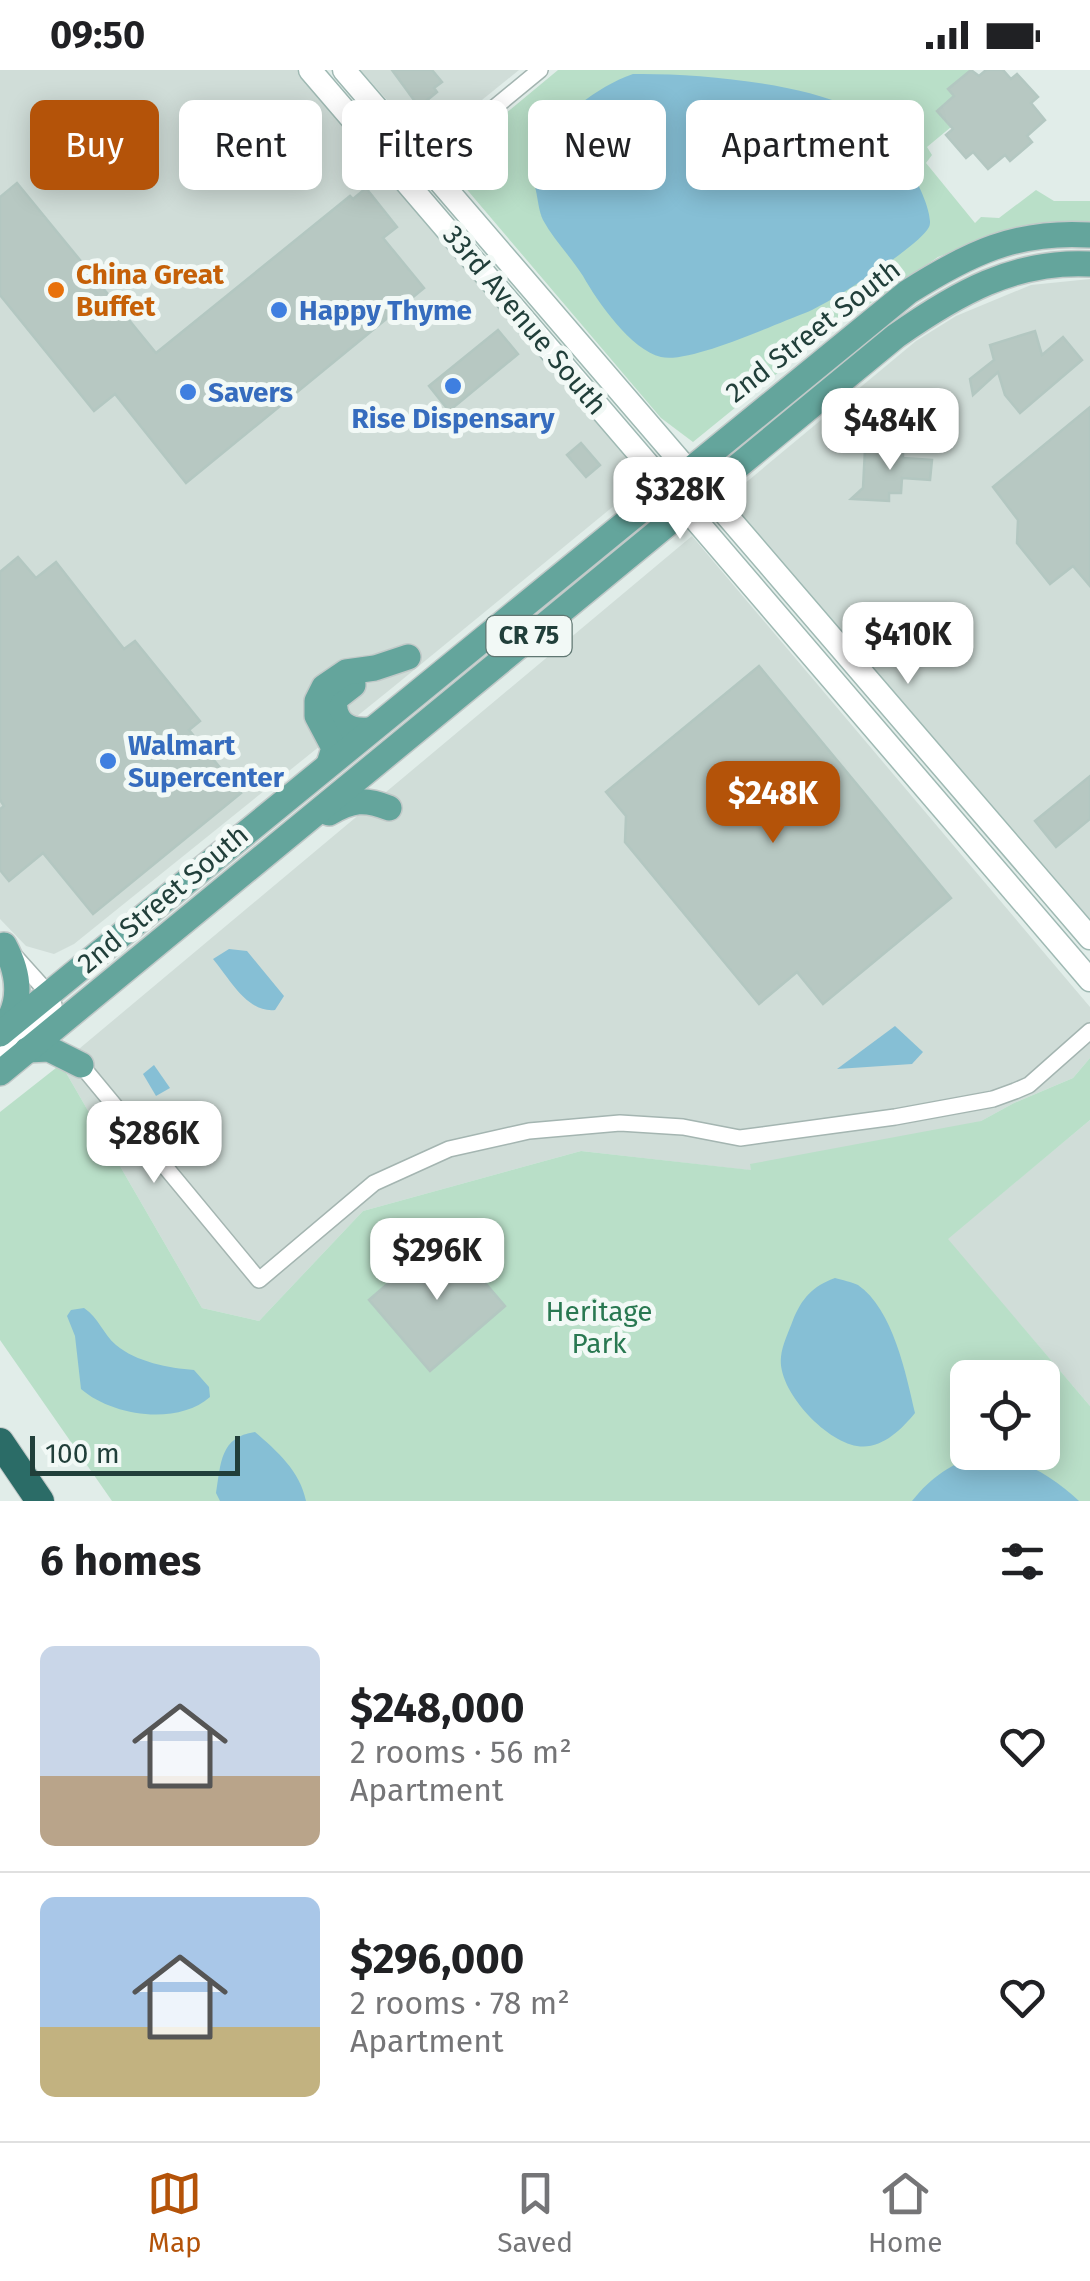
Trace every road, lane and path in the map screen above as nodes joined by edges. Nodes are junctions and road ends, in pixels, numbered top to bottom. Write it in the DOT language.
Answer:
graph roads {
  1 [pos="310,70"];
  2 [pos="344,70"];
  3 [pos="540,70"];
  4 [pos="370,100"];
  5 [pos="504,100"];
  6 [pos="342,107"];
  7 [pos="414,190"];
  8 [pos="448,190"];
  9 [pos="1090,235"];
  10 [pos="1090,264"];
  11 [pos="688,468"];
  12 [pos="666,486"];
  13 [pos="706,490"];
  14 [pos="684,508"];
  15 [pos="369,730"];
  16 [pos="392,749"];
  17 [pos="328,764"];
  18 [pos="292,832"];
  19 [pos="1090,938"];
  20 [pos="2,943"];
  21 [pos="1090,980"];
  22 [pos="49,994"];
  23 [pos="74,1012"];
  24 [pos="1090,1031"];
  25 [pos="0,1033"];
  26 [pos="27,1050"];
  27 [pos="0,1057"];
  28 [pos="82,1065"];
  29 [pos="0,1072"];
  30 [pos="0,1442"];
  31 [pos="40,1501"];
  1 -- 6 [label="main road, 33rd Avenue South"];
  2 -- 4 [label="main road, 33rd Avenue South"];
  3 -- 5 [label="street"];
  7 -- 12 [label="main road, 33rd Avenue South"];
  8 -- 11 [label="main road, 33rd Avenue South"];
  9 -- 11 [label="main road, 2nd Street South / CR 75"];
  10 -- 13 [label="main road, 2nd Street South / CR 75"];
  11 -- 12 [label="main road, 2nd Street South / CR 75"];
  11 -- 13 [label="main road, 33rd Avenue South"];
  12 -- 14 [label="main road, 33rd Avenue South"];
  12 -- 15 [label="main road, 2nd Street South / CR 75"];
  13 -- 14 [label="main road, 2nd Street South / CR 75"];
  13 -- 19 [label="main road, 33rd Avenue South"];
  14 -- 16 [label="main road, 2nd Street South / CR 75"];
  14 -- 21 [label="main road, 33rd Avenue South"];
  15 -- 17 [label="main road, 2nd Street South / CR 75"];
  15 -- 17 [label="main road"];
  16 -- 18 [label="main road, 2nd Street South / CR 75"];
  16 -- 18 [label="main road"];
  17 -- 22 [label="main road, 2nd Street South / CR 75"];
  18 -- 23 [label="main road, 2nd Street South / CR 75"];
  20 -- 22 [label="street"];
  20 -- 25 [label="main road"];
  22 -- 25 [label="main road, 2nd Street South / CR 75"];
  22 -- 27 [label="street"];
  23 -- 26 [label="main road, 2nd Street South / CR 75"];
  23 -- 28 [label="main road"];
  24 -- 28 [label="street"];
  26 -- 28 [label="main road"];
  26 -- 29 [label="main road, 2nd Street South / CR 75"];
  30 -- 31 [label="highway"];
}
